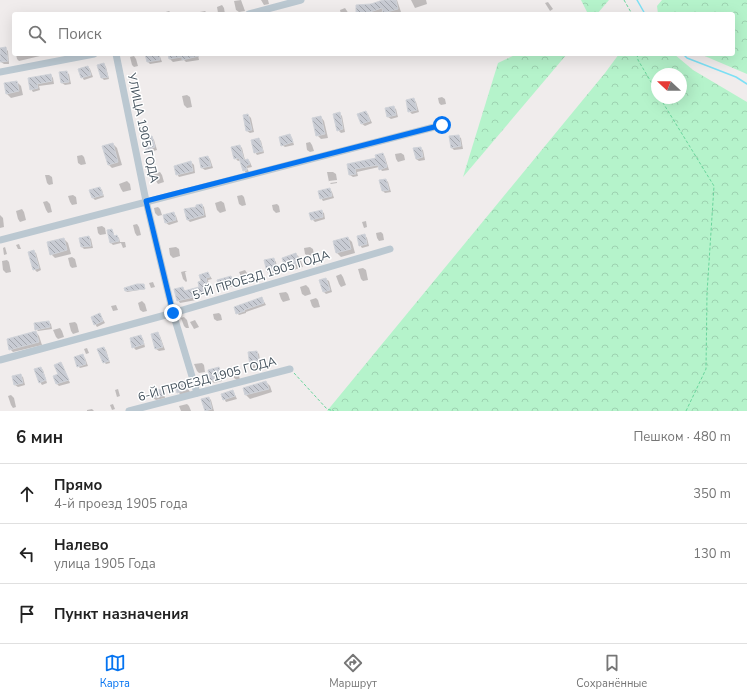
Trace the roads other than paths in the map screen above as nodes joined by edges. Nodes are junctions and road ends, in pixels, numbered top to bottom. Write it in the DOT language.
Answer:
graph roads {
  1 [pos="301,0"];
  2 [pos="256,12"];
  3 [pos="84,56"];
  4 [pos="116,56"];
  5 [pos="0,72"];
  6 [pos="442,125"];
  7 [pos="146,201"];
  8 [pos="0,240"];
  9 [pos="390,249"];
  10 [pos="173,313"];
  11 [pos="0,360"];
  12 [pos="290,369"];
  13 [pos="197,393"];
  14 [pos="129,411"];
  1 -- 2 [label="street"];
  3 -- 5 [label="street"];
  4 -- 7 [label="street, УЛИЦА 1905 ГОДА"];
  6 -- 7 [label="street"];
  7 -- 8 [label="street"];
  7 -- 10 [label="street, УЛИЦА 1905 ГОДА"];
  9 -- 10 [label="street, 5-Й ПРОЕЗД 1905 ГОДА"];
  10 -- 11 [label="street, 5-Й ПРОЕЗД 1905 ГОДА"];
  10 -- 13 [label="street, УЛИЦА 1905 ГОДА"];
  12 -- 13 [label="street, 6-Й ПРОЕЗД 1905 ГОДА"];
  13 -- 14 [label="street, 6-Й ПРОЕЗД 1905 ГОДА"];
}
